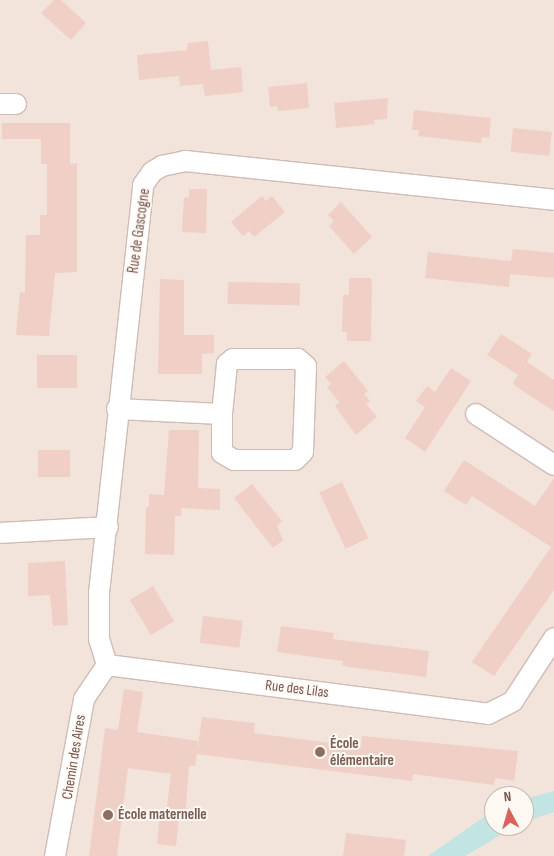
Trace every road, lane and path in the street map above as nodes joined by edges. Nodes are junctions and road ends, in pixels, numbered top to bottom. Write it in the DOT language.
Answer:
graph roads {
  1 [pos="554,200"];
  2 [pos="117,409"];
  3 [pos="222,414"];
  4 [pos="476,414"];
  5 [pos="554,465"];
  6 [pos="108,528"];
  7 [pos="0,533"];
  8 [pos="554,638"];
  9 [pos="107,665"];
  10 [pos="55,856"];
  1 -- 2 [label="street, Rue de Gascogne"];
  2 -- 3 [label="street"];
  2 -- 6 [label="street, Rue de Gascogne"];
  3 -- 3 [label="street"];
  4 -- 5 [label="street"];
  6 -- 7 [label="street"];
  6 -- 9 [label="street, Rue de Gascogne"];
  8 -- 9 [label="street, Rue des Lilas"];
  9 -- 10 [label="street, Chemin des Aires"];
}
